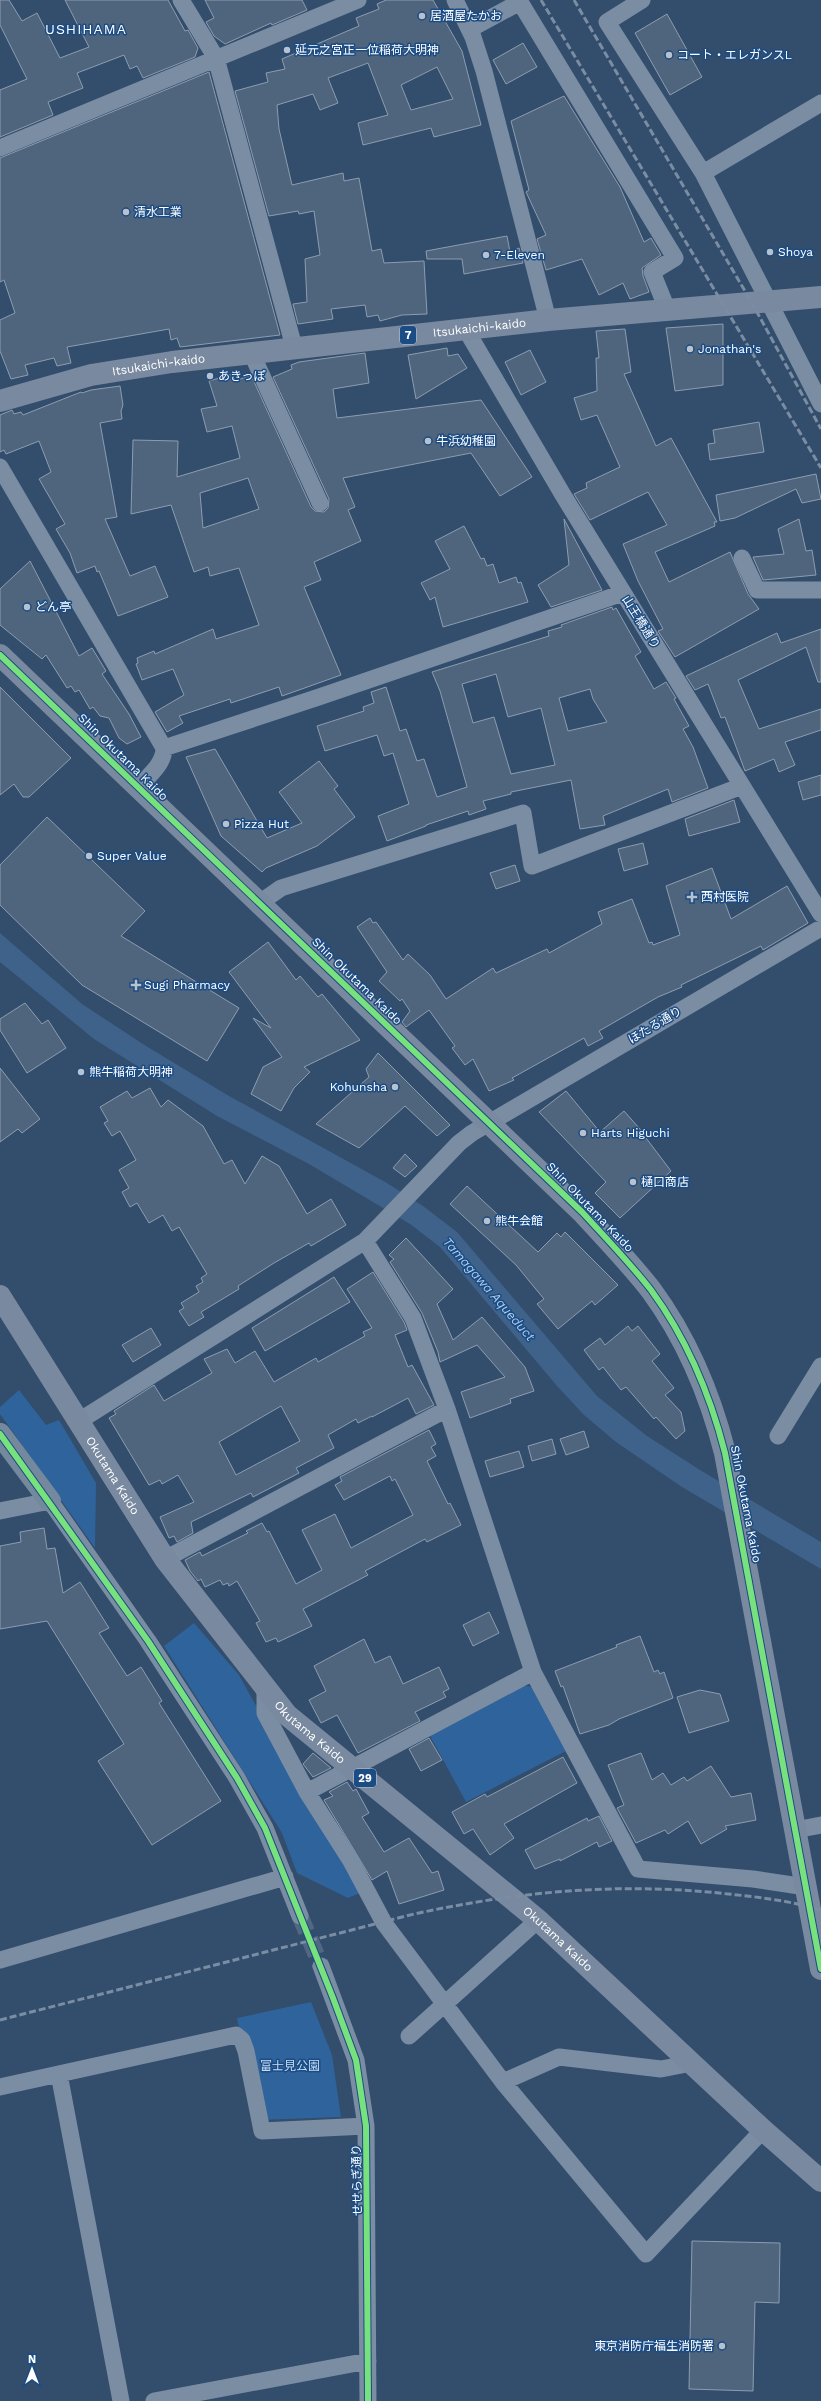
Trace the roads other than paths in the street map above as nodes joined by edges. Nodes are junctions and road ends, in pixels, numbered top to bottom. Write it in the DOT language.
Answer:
graph roads {
  1 [pos="181,0"];
  2 [pos="358,0"];
  3 [pos="455,0"];
  4 [pos="642,0"];
  5 [pos="470,29"];
  6 [pos="216,58"];
  7 [pos="821,103"];
  8 [pos="0,148"];
  9 [pos="703,174"];
  10 [pos="821,297"];
  11 [pos="770,302"];
  12 [pos="667,309"];
  13 [pos="548,320"];
  14 [pos="465,328"];
  15 [pos="294,347"];
  16 [pos="251,352"];
  17 [pos="0,401"];
  18 [pos="821,404"];
  19 [pos="0,467"];
  20 [pos="320,503"];
  21 [pos="742,558"];
  22 [pos="821,590"];
  23 [pos="624,593"];
  24 [pos="0,655"];
  25 [pos="164,748"];
  26 [pos="742,786"];
  27 [pos="139,787"];
  28 [pos="261,902"];
  29 [pos="821,914"];
  30 [pos="821,928"];
  31 [pos="489,1124"];
  32 [pos="365,1241"];
  33 [pos="0,1296"];
  34 [pos="821,1366"];
  35 [pos="447,1409"];
  36 [pos="79,1421"];
  37 [pos="0,1434"];
  38 [pos="778,1436"];
  39 [pos="50,1501"];
  40 [pos="0,1511"];
  41 [pos="165,1558"];
  42 [pos="533,1672"];
  43 [pos="266,1687"];
  44 [pos="353,1768"];
  45 [pos="307,1792"];
  46 [pos="821,1826"];
  47 [pos="795,1830"];
  48 [pos="285,1877"];
  49 [pos="811,1891"];
  50 [pos="300,1916"];
  51 [pos="538,1920"];
  52 [pos="0,1960"];
  53 [pos="321,1966"];
  54 [pos="821,1969"];
  55 [pos="443,2004"];
  56 [pos="409,2036"];
  57 [pos="692,2063"];
  58 [pos="59,2074"];
  59 [pos="503,2082"];
  60 [pos="0,2087"];
  61 [pos="366,2126"];
  62 [pos="763,2130"];
  63 [pos="821,2180"];
  64 [pos="368,2361"];
  65 [pos="121,2401"];
  66 [pos="154,2401"];
  67 [pos="368,2401"];
  1 -- 6 [label="street"];
  2 -- 6 [label="street"];
  3 -- 5 [label="street"];
  4 -- 9 [label="street"];
  5 -- 12 [label="street"];
  5 -- 13 [label="street"];
  6 -- 8 [label="street"];
  6 -- 15 [label="street"];
  7 -- 9 [label="street"];
  9 -- 11 [label="street"];
  10 -- 11 [label="main road, Itsukaichi-kaido / 7"];
  11 -- 12 [label="main road, Itsukaichi-kaido / 7"];
  11 -- 18 [label="street"];
  12 -- 13 [label="main road, Itsukaichi-kaido / 7"];
  13 -- 14 [label="main road, Itsukaichi-kaido / 7"];
  14 -- 15 [label="main road, Itsukaichi-kaido / 7"];
  14 -- 23 [label="street, 山王橋通り"];
  15 -- 16 [label="main road, Itsukaichi-kaido / 7"];
  16 -- 17 [label="main road, Itsukaichi-kaido / 7"];
  16 -- 20 [label="street"];
  19 -- 25 [label="street"];
  21 -- 22 [label="street"];
  23 -- 25 [label="street"];
  23 -- 26 [label="street, 山王橋通り"];
  24 -- 27 [label="main road, Shin Okutama Kaido"];
  25 -- 27 [label="street"];
  26 -- 28 [label="street"];
  26 -- 29 [label="street, 山王橋通り"];
  27 -- 28 [label="main road, Shin Okutama Kaido"];
  28 -- 31 [label="main road, Shin Okutama Kaido"];
  30 -- 31 [label="street, ほたる通り"];
  31 -- 32 [label="street, ほたる通り"];
  31 -- 47 [label="main road, Shin Okutama Kaido"];
  32 -- 35 [label="street"];
  32 -- 36 [label="street, ほたる通り"];
  33 -- 36 [label="main road, Okutama Kaido / 29"];
  34 -- 38 [label="street"];
  35 -- 41 [label="street"];
  35 -- 42 [label="street"];
  36 -- 41 [label="main road, Okutama Kaido / 29"];
  37 -- 39 [label="street"];
  39 -- 40 [label="street"];
  39 -- 48 [label="street"];
  41 -- 43 [label="main road, Okutama Kaido / 29"];
  42 -- 44 [label="street"];
  42 -- 49 [label="street"];
  43 -- 44 [label="main road, Okutama Kaido / 29"];
  43 -- 45 [label="street"];
  44 -- 45 [label="street"];
  44 -- 51 [label="main road, Okutama Kaido / 29"];
  45 -- 55 [label="street"];
  46 -- 47 [label="street"];
  47 -- 49 [label="main road, Shin Okutama Kaido"];
  48 -- 50 [label="street"];
  48 -- 52 [label="street"];
  49 -- 54 [label="main road, Shin Okutama Kaido"];
  51 -- 55 [label="street"];
  51 -- 57 [label="main road, Okutama Kaido / 29"];
  53 -- 61 [label="street, せせらぎ通り"];
  55 -- 56 [label="street"];
  55 -- 59 [label="street"];
  57 -- 59 [label="street"];
  57 -- 62 [label="main road, Okutama Kaido / 29"];
  58 -- 60 [label="street"];
  58 -- 61 [label="street"];
  58 -- 65 [label="street"];
  59 -- 62 [label="street"];
  61 -- 64 [label="street, せせらぎ通り"];
  62 -- 63 [label="main road, Okutama Kaido / 29"];
  64 -- 66 [label="street"];
  64 -- 67 [label="street, せせらぎ通り"];
}
